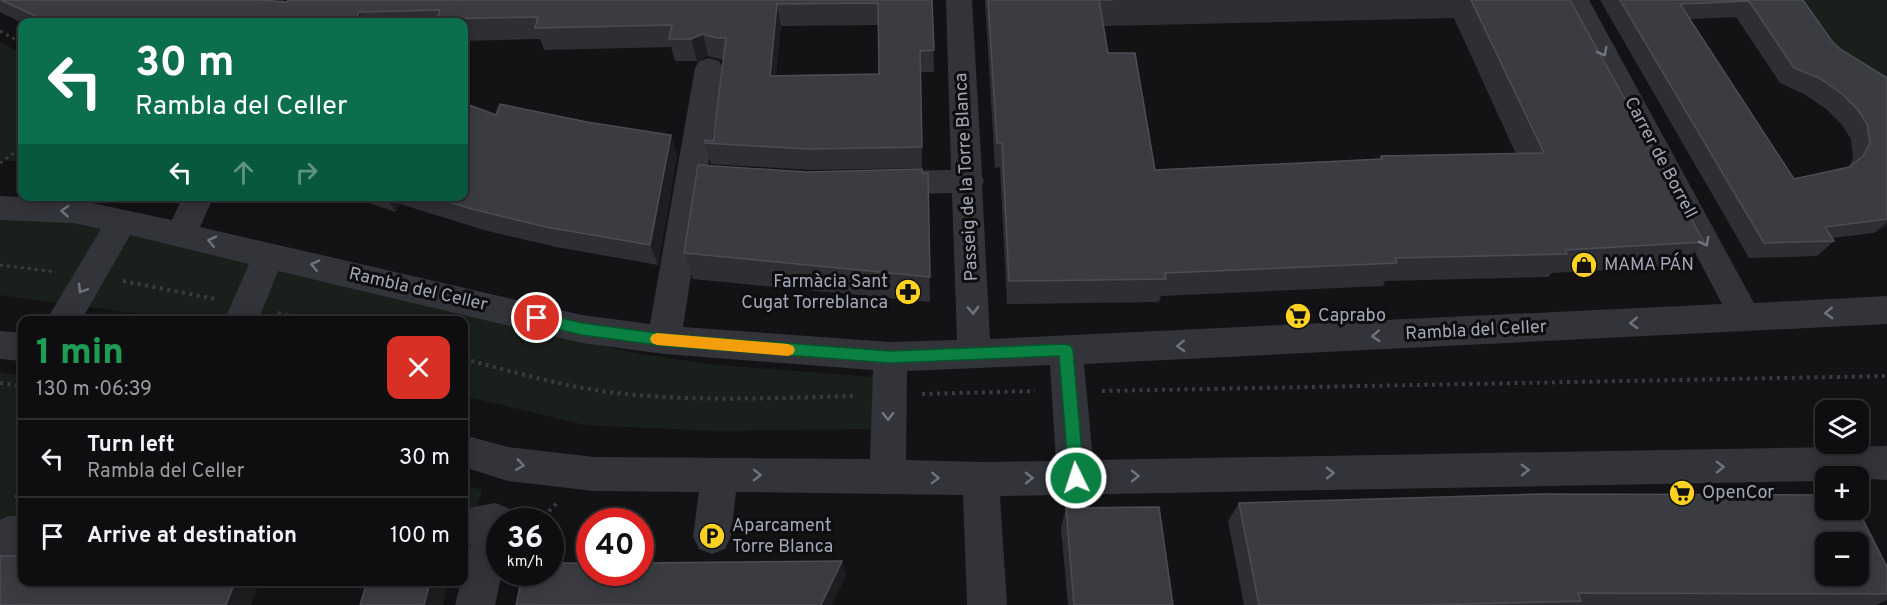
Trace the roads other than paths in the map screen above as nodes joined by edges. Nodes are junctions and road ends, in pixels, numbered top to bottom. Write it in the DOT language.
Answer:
graph roads {
  1 [pos="959,0"];
  2 [pos="1576,0"];
  3 [pos="709,68"];
  4 [pos="969,181"];
  5 [pos="858,184"];
  6 [pos="197,201"];
  7 [pos="0,208"];
  8 [pos="122,221"];
  9 [pos="181,234"];
  10 [pos="269,255"];
  11 [pos="1887,310"];
  12 [pos="244,313"];
  13 [pos="66,316"];
  14 [pos="1745,317"];
  15 [pos="664,340"];
  16 [pos="0,345"];
  17 [pos="18,347"];
  18 [pos="1066,350"];
  19 [pos="974,354"];
  20 [pos="890,357"];
  21 [pos="468,452"];
  22 [pos="1887,463"];
  23 [pos="1868,466"];
  24 [pos="1815,471"];
  25 [pos="720,474"];
  26 [pos="888,476"];
  27 [pos="1076,478"];
  28 [pos="981,479"];
  29 [pos="479,524"];
  30 [pos="18,534"];
  31 [pos="712,536"];
  32 [pos="0,553"];
  33 [pos="476,605"];
  34 [pos="987,605"];
  1 -- 4 [label="street, Passeig de la Torre Blanca"];
  2 -- 14 [label="street, Carrer de Borrell, one-way"];
  3 -- 15 [label="street"];
  4 -- 5 [label="street"];
  4 -- 19 [label="street, Passeig de la Torre Blanca, one-way"];
  6 -- 9 [label="street"];
  8 -- 7 [label="street, Rambla del Celler, one-way"];
  8 -- 9 [label="street, Rambla del Celler"];
  8 -- 13 [label="street, one-way"];
  10 -- 9 [label="street, Rambla del Celler, one-way"];
  10 -- 12 [label="street"];
  15 -- 10 [label="street, Rambla del Celler, one-way"];
  11 -- 14 [label="street, Rambla del Celler, one-way"];
  14 -- 18 [label="street, Rambla del Celler, one-way"];
  15 -- 20 [label="street, Rambla del Celler"];
  16 -- 17 [label="street"];
  18 -- 19 [label="street, Rambla del Celler"];
  18 -- 27 [label="street"];
  19 -- 20 [label="street, Rambla del Celler"];
  20 -- 26 [label="street, one-way"];
  21 -- 25 [label="street, one-way"];
  22 -- 23 [label="street"];
  27 -- 24 [label="street, one-way"];
  25 -- 26 [label="street, one-way"];
  25 -- 31 [label="street"];
  26 -- 28 [label="street, one-way"];
  28 -- 27 [label="street, one-way"];
  28 -- 34 [label="street"];
  29 -- 33 [label="street"];
  30 -- 32 [label="street"];
}
